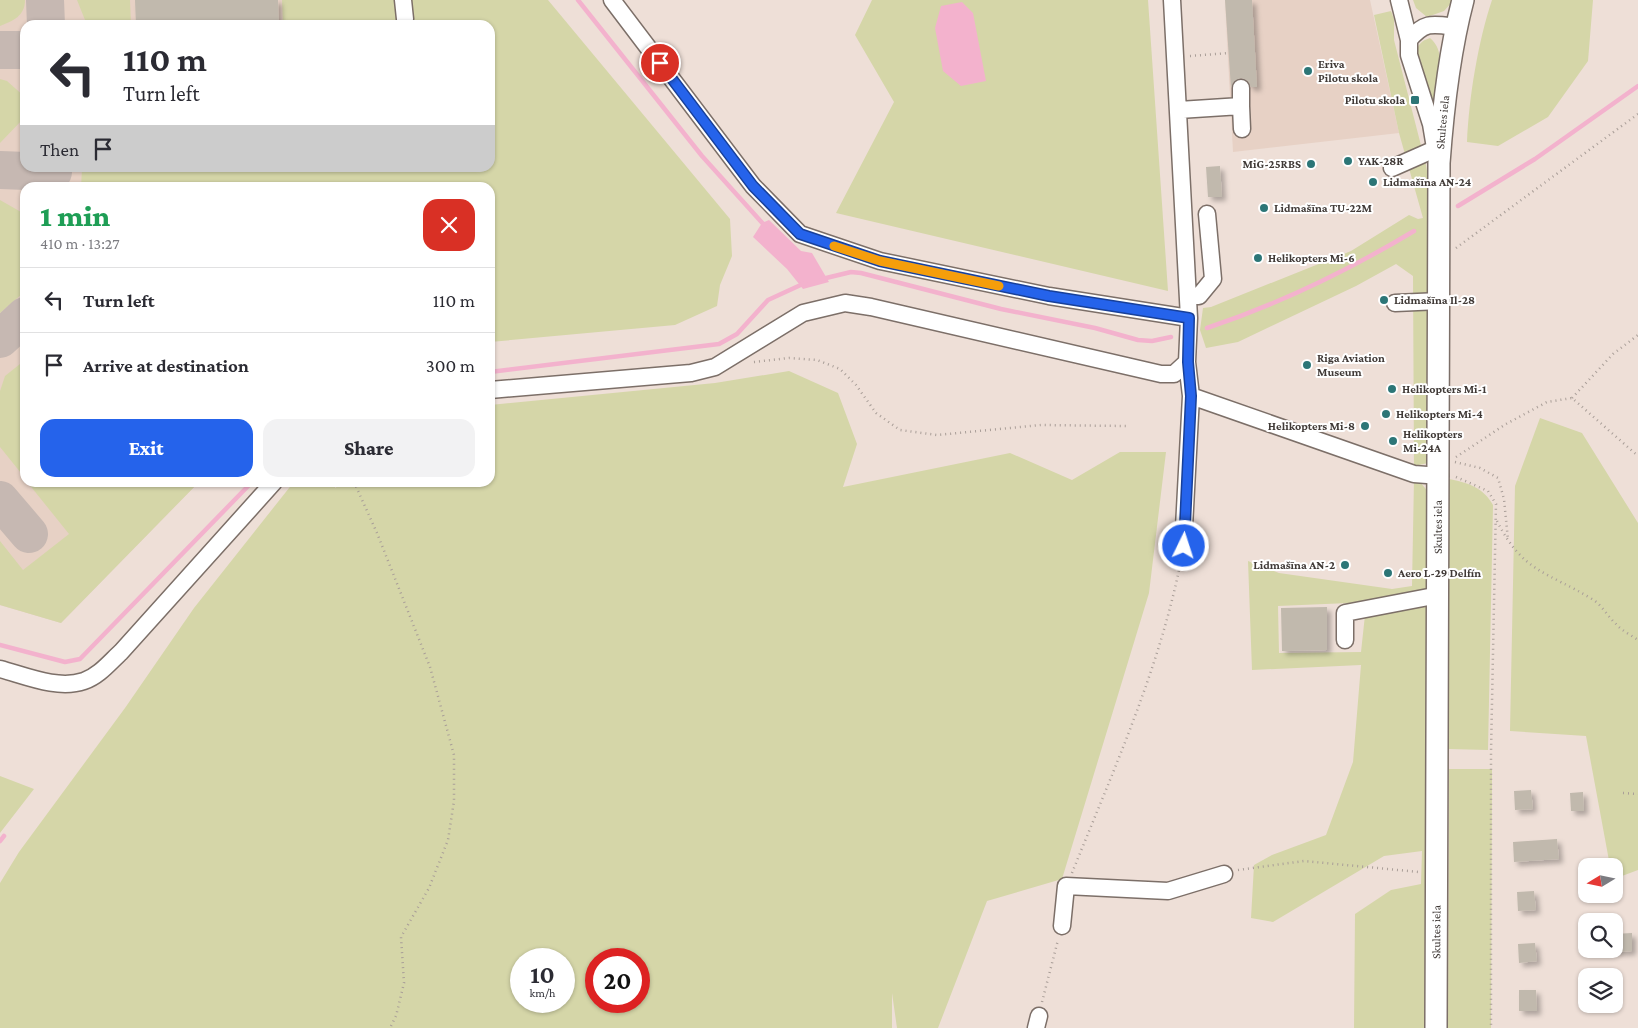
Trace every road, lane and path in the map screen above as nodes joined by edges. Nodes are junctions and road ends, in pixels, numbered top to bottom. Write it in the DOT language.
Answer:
graph roads {
  1 [pos="404,0"];
  2 [pos="612,0"];
  3 [pos="1172,0"];
  4 [pos="1399,0"];
  5 [pos="1463,0"];
  6 [pos="405,19"];
  7 [pos="1456,27"];
  8 [pos="1409,40"];
  9 [pos="1229,53"];
  10 [pos="1175,57"];
  11 [pos="1241,88"];
  12 [pos="1241,106"];
  13 [pos="1179,110"];
  14 [pos="1638,114"];
  15 [pos="1242,129"];
  16 [pos="1437,156"];
  17 [pos="1392,168"];
  18 [pos="1207,214"];
  19 [pos="1440,260"];
  20 [pos="1188,296"];
  21 [pos="1440,301"];
  22 [pos="1395,303"];
  23 [pos="1189,318"];
  24 [pos="1638,335"];
  25 [pos="752,362"];
  26 [pos="1188,362"];
  27 [pos="495,390"];
  28 [pos="1191,396"];
  29 [pos="1572,398"];
  30 [pos="1126,426"];
  31 [pos="1638,456"];
  32 [pos="1440,476"];
  33 [pos="270,487"];
  34 [pos="356,487"];
  35 [pos="1496,519"];
  36 [pos="1508,542"];
  37 [pos="1184,546"];
  38 [pos="1439,595"];
  39 [pos="1345,640"];
  40 [pos="1638,640"];
  41 [pos="0,669"];
  42 [pos="1623,793"];
  43 [pos="1638,794"];
  44 [pos="1224,874"];
  45 [pos="1438,874"];
  46 [pos="1066,886"];
  47 [pos="1062,926"];
  48 [pos="1037,1022"];
  49 [pos="390,1028"];
  50 [pos="1436,1028"];
  51 [pos="1491,1028"];
  1 -- 6 [label="lane"];
  2 -- 23 [label="lane"];
  3 -- 10 [label="lane"];
  4 -- 8 [label="lane"];
  5 -- 7 [label="main road, Skultes iela"];
  7 -- 8 [label="lane"];
  7 -- 16 [label="main road, Skultes iela"];
  8 -- 16 [label="lane"];
  9 -- 10 [label="path"];
  10 -- 13 [label="lane"];
  11 -- 12 [label="lane"];
  12 -- 13 [label="lane"];
  12 -- 15 [label="lane"];
  13 -- 20 [label="lane"];
  14 -- 19 [label="path"];
  16 -- 17 [label="lane"];
  16 -- 19 [label="main road, Skultes iela"];
  18 -- 20 [label="lane"];
  19 -- 21 [label="main road, Skultes iela"];
  20 -- 23 [label="lane"];
  21 -- 22 [label="lane"];
  21 -- 32 [label="main road, Skultes iela"];
  23 -- 26 [label="lane"];
  24 -- 29 [label="path"];
  25 -- 30 [label="path"];
  26 -- 27 [label="lane"];
  26 -- 28 [label="lane"];
  28 -- 32 [label="lane"];
  28 -- 37 [label="lane"];
  29 -- 31 [label="path"];
  29 -- 36 [label="path"];
  32 -- 35 [label="path"];
  32 -- 38 [label="main road, Skultes iela"];
  33 -- 41 [label="lane"];
  34 -- 49 [label="path"];
  35 -- 36 [label="path"];
  35 -- 51 [label="path"];
  36 -- 40 [label="path"];
  37 -- 46 [label="path"];
  38 -- 39 [label="lane"];
  38 -- 45 [label="main road, Skultes iela"];
  42 -- 43 [label="path"];
  44 -- 45 [label="path"];
  44 -- 46 [label="lane"];
  45 -- 50 [label="main road, Skultes iela"];
  46 -- 47 [label="lane"];
  47 -- 48 [label="path"];
}
